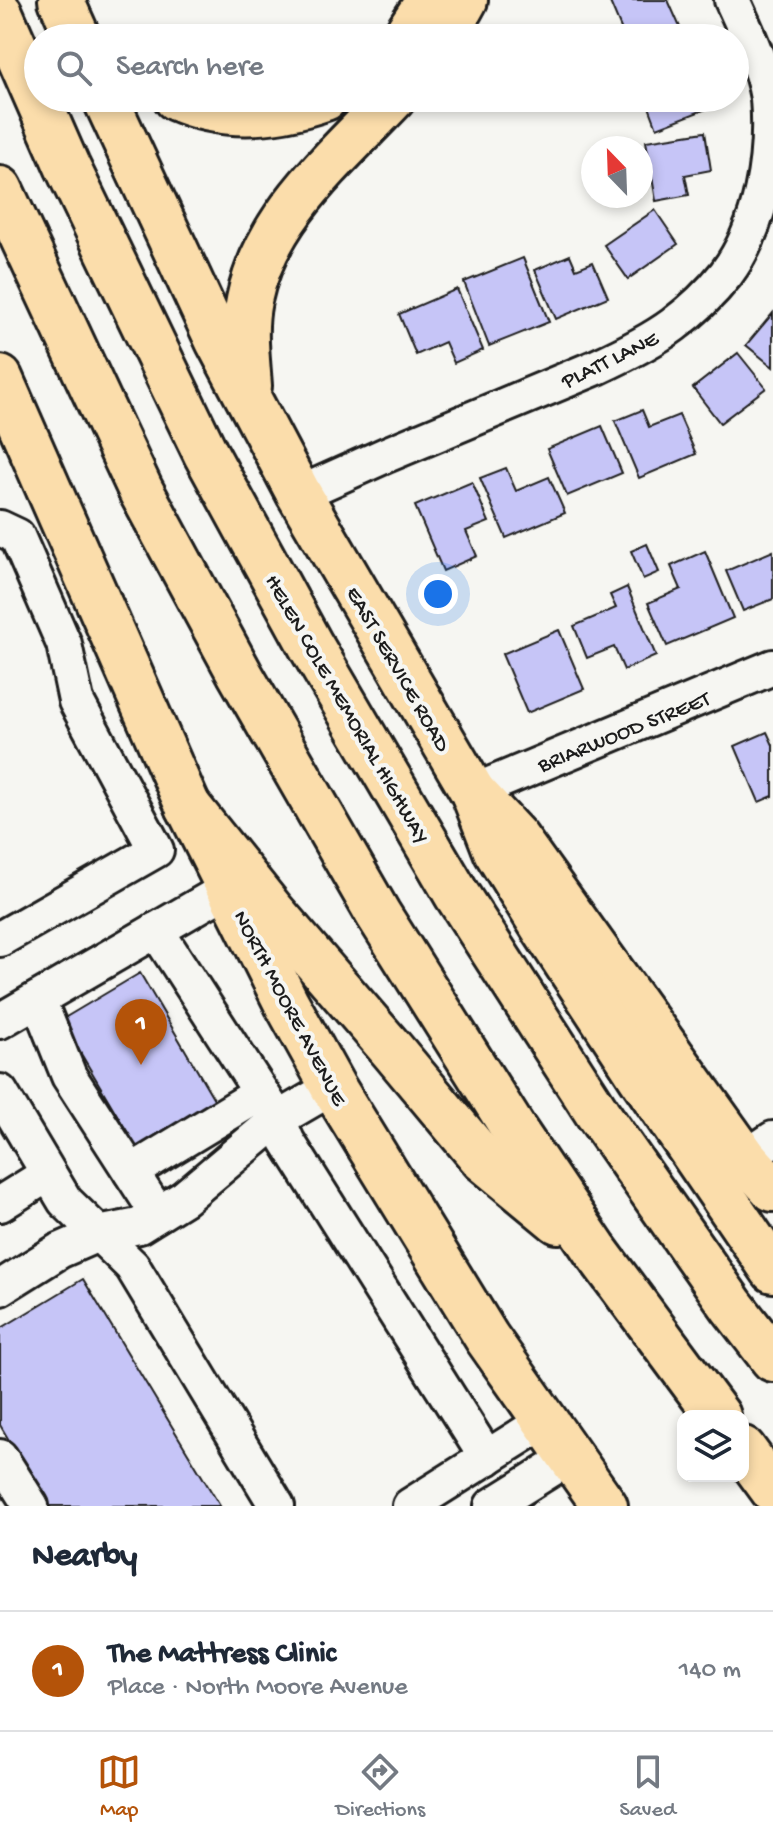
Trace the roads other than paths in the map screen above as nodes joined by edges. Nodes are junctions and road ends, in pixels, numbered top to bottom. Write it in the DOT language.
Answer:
graph roads {
  1 [pos="429,0"];
  2 [pos="465,0"];
  3 [pos="732,0"];
  4 [pos="0,13"];
  5 [pos="413,24"];
  6 [pos="452,24"];
  7 [pos="742,24"];
  8 [pos="749,41"];
  9 [pos="24,68"];
  10 [pos="43,112"];
  11 [pos="112,112"];
  12 [pos="230,112"];
  13 [pos="258,112"];
  14 [pos="380,112"];
  15 [pos="0,189"];
  16 [pos="0,378"];
  17 [pos="250,404"];
  18 [pos="0,439"];
  19 [pos="42,475"];
  20 [pos="299,494"];
  21 [pos="0,528"];
  22 [pos="773,667"];
  23 [pos="473,792"];
  24 [pos="188,806"];
  25 [pos="229,888"];
  26 [pos="156,930"];
  27 [pos="0,939"];
  28 [pos="38,999"];
  29 [pos="0,1021"];
  30 [pos="333,1087"];
  31 [pos="0,1092"];
  32 [pos="270,1106"];
  33 [pos="764,1162"];
  34 [pos="131,1172"];
  35 [pos="48,1174"];
  36 [pos="0,1204"];
  37 [pos="158,1214"];
  38 [pos="98,1234"];
  39 [pos="595,1250"];
  40 [pos="773,1270"];
  41 [pos="0,1288"];
  42 [pos="773,1359"];
  43 [pos="714,1410"];
  44 [pos="545,1421"];
  45 [pos="0,1457"];
  46 [pos="570,1457"];
  47 [pos="749,1457"];
  48 [pos="487,1458"];
  49 [pos="773,1490"];
  50 [pos="507,1502"];
  51 [pos="31,1506"];
  52 [pos="277,1506"];
  53 [pos="410,1506"];
  54 [pos="605,1506"];
  1 -- 5 [label="main road"];
  2 -- 6 [label="main road"];
  3 -- 7 [label="street, PLATT LANE"];
  4 -- 9 [label="main road, HELEN COLE MEMORIAL HIGHWAY"];
  8 -- 20 [label="street, PLATT LANE"];
  10 -- 42 [label="main road, HELEN COLE MEMORIAL HIGHWAY"];
  11 -- 17 [label="main road, EAST SERVICE ROAD"];
  12 -- 13 [label="main road"];
  14 -- 17 [label="main road"];
  15 -- 39 [label="main road"];
  16 -- 19 [label="main road, NORTH MOORE AVENUE"];
  17 -- 20 [label="main road, EAST SERVICE ROAD"];
  18 -- 19 [label="main road"];
  19 -- 24 [label="main road, NORTH MOORE AVENUE"];
  20 -- 23 [label="main road, EAST SERVICE ROAD"];
  21 -- 27 [label="street"];
  22 -- 23 [label="street, BRIARWOOD STREET"];
  23 -- 33 [label="main road, EAST SERVICE ROAD"];
  23 -- 40 [label="main road"];
  24 -- 25 [label="main road, NORTH MOORE AVENUE"];
  24 -- 39 [label="main road"];
  25 -- 26 [label="street"];
  25 -- 30 [label="main road, NORTH MOORE AVENUE"];
  26 -- 28 [label="street"];
  26 -- 32 [label="street"];
  28 -- 29 [label="street"];
  28 -- 34 [label="street"];
  30 -- 32 [label="street"];
  30 -- 44 [label="main road, NORTH MOORE AVENUE"];
  31 -- 35 [label="street"];
  32 -- 34 [label="street"];
  32 -- 37 [label="street"];
  32 -- 48 [label="street"];
  34 -- 37 [label="street"];
  35 -- 36 [label="street"];
  35 -- 38 [label="street"];
  37 -- 38 [label="street"];
  38 -- 41 [label="street"];
  38 -- 52 [label="street"];
  39 -- 43 [label="main road"];
  44 -- 46 [label="main road, NORTH MOORE AVENUE"];
  44 -- 48 [label="street"];
  45 -- 51 [label="street"];
  46 -- 50 [label="street"];
  46 -- 54 [label="main road, NORTH MOORE AVENUE"];
  47 -- 49 [label="main road"];
  48 -- 53 [label="street"];
}
